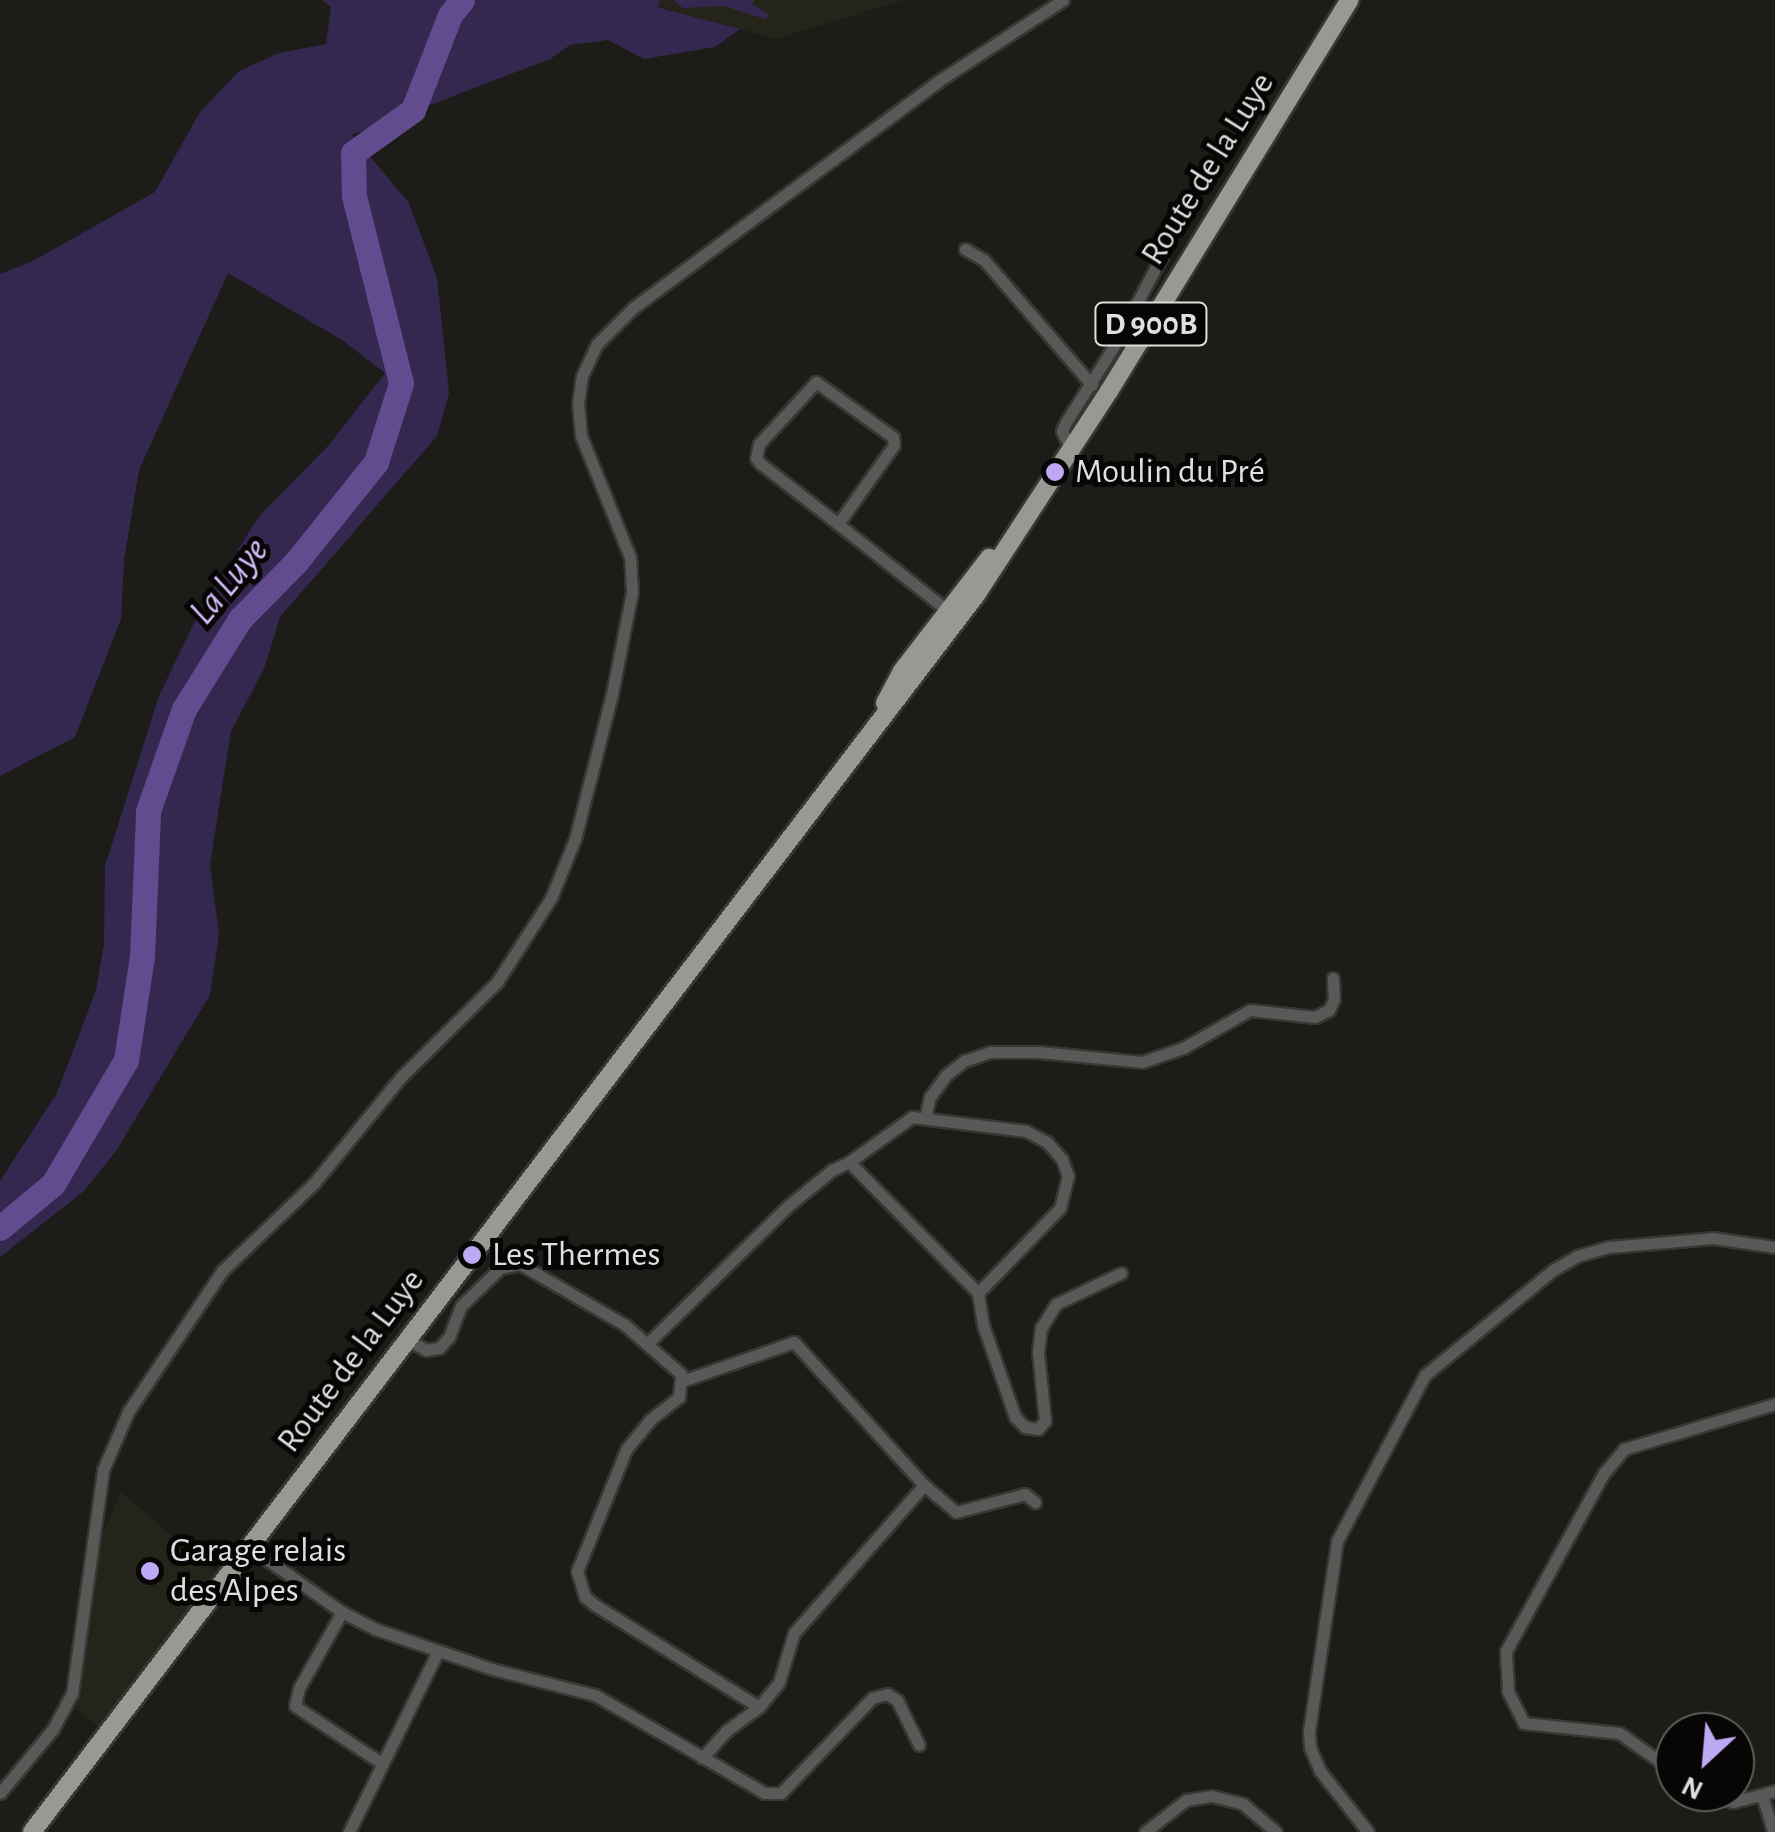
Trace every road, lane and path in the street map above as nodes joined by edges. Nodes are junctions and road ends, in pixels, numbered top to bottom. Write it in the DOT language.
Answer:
graph roads {
  1 [pos="1063,0"];
  2 [pos="1350,0"];
  3 [pos="965,249"];
  4 [pos="1164,252"];
  5 [pos="1092,384"];
  6 [pos="1071,449"];
  7 [pos="838,524"];
  8 [pos="953,614"];
  9 [pos="1333,978"];
  10 [pos="924,1118"];
  11 [pos="850,1162"];
  12 [pos="1775,1247"];
  13 [pos="1121,1272"];
  14 [pos="978,1293"];
  15 [pos="408,1340"];
  16 [pos="649,1342"];
  17 [pos="682,1382"];
  18 [pos="1775,1404"];
  19 [pos="924,1485"];
  20 [pos="1035,1502"];
  21 [pos="249,1547"];
  22 [pos="342,1612"];
  23 [pos="438,1650"];
  24 [pos="759,1707"];
  25 [pos="918,1744"];
  26 [pos="702,1758"];
  27 [pos="1655,1758"];
  28 [pos="383,1764"];
  29 [pos="1775,1790"];
  30 [pos="0,1793"];
  31 [pos="1762,1795"];
  32 [pos="1755,1796"];
  33 [pos="32,1832"];
  34 [pos="349,1832"];
  35 [pos="1145,1832"];
  36 [pos="1276,1832"];
  37 [pos="1368,1832"];
  38 [pos="1773,1832"];
  1 -- 30 [label="street"];
  2 -- 6 [label="main road, Route de la Luye / D 900B"];
  3 -- 5 [label="street"];
  4 -- 5 [label="street"];
  5 -- 6 [label="street"];
  6 -- 8 [label="main road, Route de la Luye / D 900B"];
  7 -- 7 [label="street"];
  7 -- 8 [label="street"];
  8 -- 15 [label="main road, Route de la Luye / D 900B"];
  9 -- 10 [label="street"];
  10 -- 11 [label="street"];
  10 -- 14 [label="street"];
  11 -- 14 [label="street"];
  11 -- 16 [label="street"];
  12 -- 37 [label="street"];
  13 -- 14 [label="street"];
  15 -- 16 [label="street"];
  15 -- 21 [label="main road, Route de la Luye / D 900B"];
  16 -- 17 [label="street"];
  17 -- 19 [label="street"];
  17 -- 24 [label="street"];
  18 -- 27 [label="street"];
  19 -- 20 [label="street"];
  19 -- 24 [label="street"];
  21 -- 22 [label="street"];
  21 -- 33 [label="main road, Route de la Luye / D 900B"];
  22 -- 23 [label="street"];
  22 -- 28 [label="street"];
  23 -- 26 [label="street"];
  23 -- 28 [label="street"];
  24 -- 26 [label="street"];
  25 -- 26 [label="street"];
  28 -- 34 [label="street"];
  29 -- 31 [label="street"];
  31 -- 32 [label="street"];
  31 -- 38 [label="street"];
  35 -- 36 [label="street"];
}
